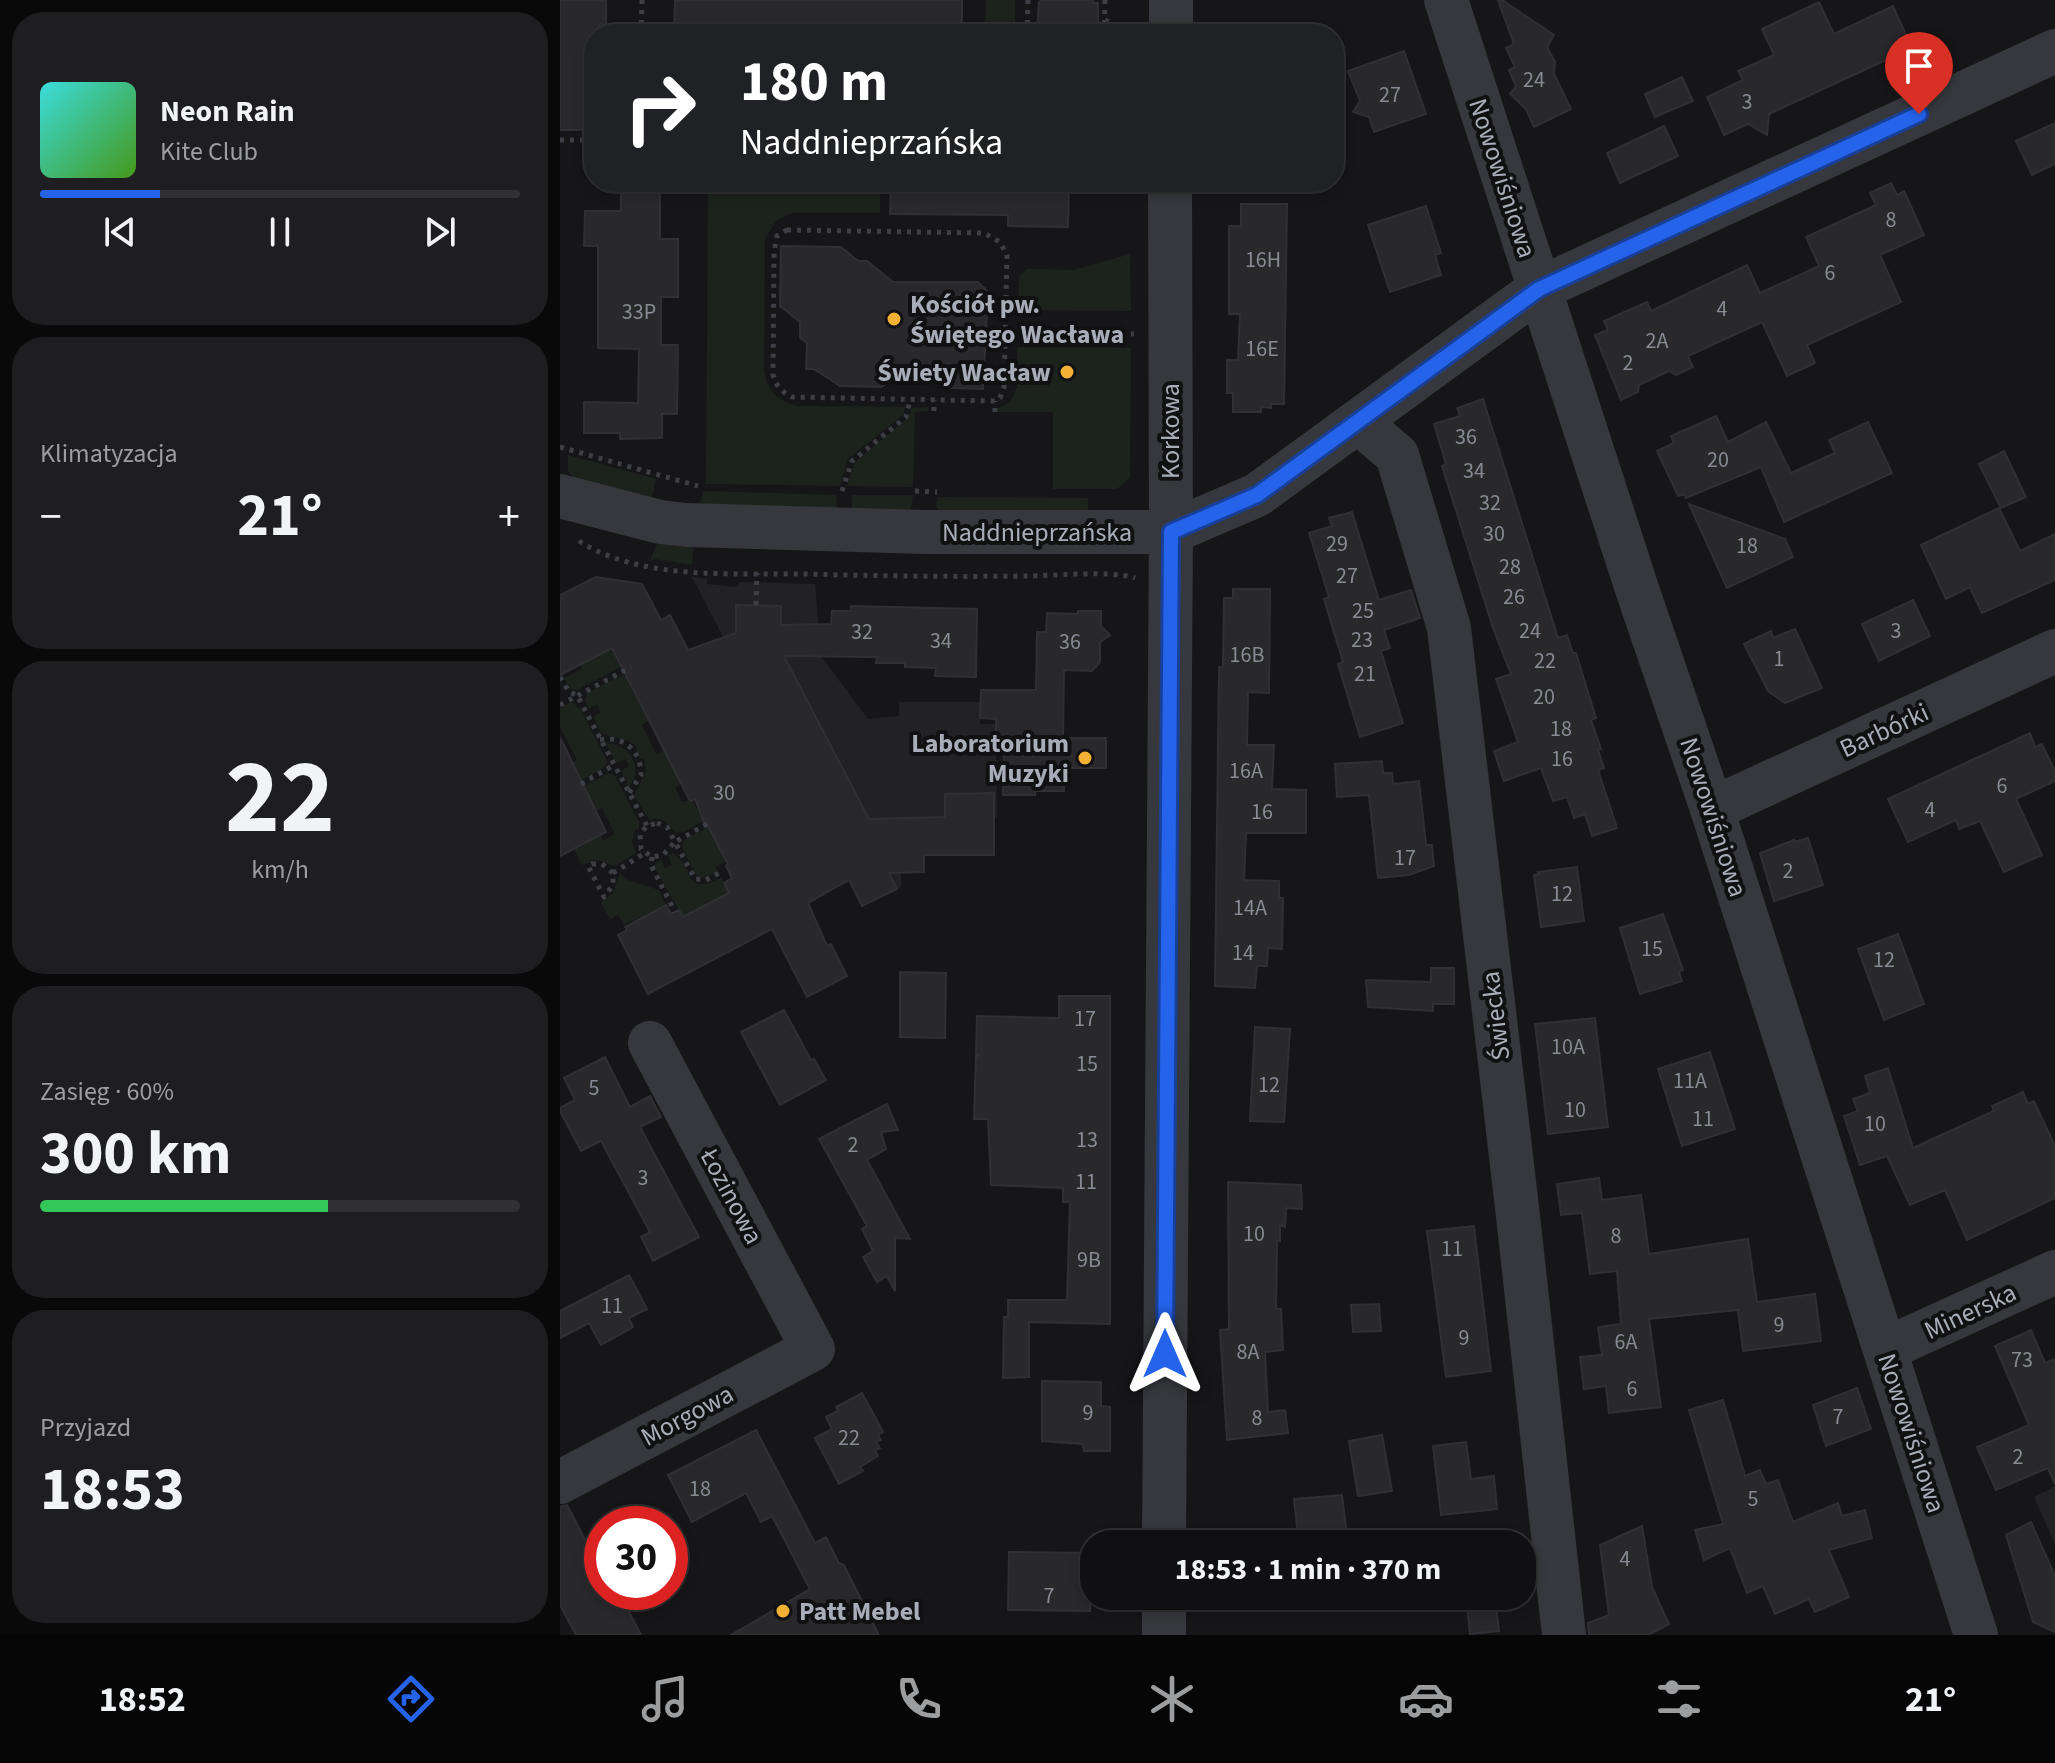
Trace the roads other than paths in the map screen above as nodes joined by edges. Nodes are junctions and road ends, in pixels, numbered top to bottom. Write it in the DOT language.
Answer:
graph roads {
  1 [pos="1171,0"];
  2 [pos="1446,0"];
  3 [pos="1171,24"];
  4 [pos="2055,51"];
  5 [pos="1170,192"];
  6 [pos="1539,289"];
  7 [pos="1358,422"];
  8 [pos="566,516"];
  9 [pos="1171,532"];
  10 [pos="2055,651"];
  11 [pos="1712,809"];
  12 [pos="650,1043"];
  13 [pos="2055,1272"];
  14 [pos="813,1349"];
  15 [pos="1886,1349"];
  16 [pos="560,1482"];
  17 [pos="1164,1530"];
  18 [pos="1164,1610"];
  19 [pos="1164,1635"];
  20 [pos="1564,1635"];
  21 [pos="1976,1635"];
  1 -- 3 [label="street"];
  2 -- 6 [label="street, Nowowiśniowa"];
  4 -- 6 [label="street, Naddnieprzańska"];
  5 -- 9 [label="street, Korkowa"];
  6 -- 7 [label="street, Naddnieprzańska"];
  6 -- 11 [label="street, Nowowiśniowa"];
  7 -- 9 [label="street, Naddnieprzańska"];
  7 -- 20 [label="street, Świecka"];
  8 -- 9 [label="street, Naddnieprzańska"];
  9 -- 17 [label="street, Korkowa"];
  10 -- 11 [label="street, Barbórki"];
  11 -- 15 [label="street, Nowowiśniowa"];
  12 -- 14 [label="street, Łozinowa"];
  13 -- 15 [label="street, Minerska"];
  14 -- 16 [label="street, Morgowa"];
  15 -- 21 [label="street, Nowowiśniowa"];
  18 -- 19 [label="street"];
}
